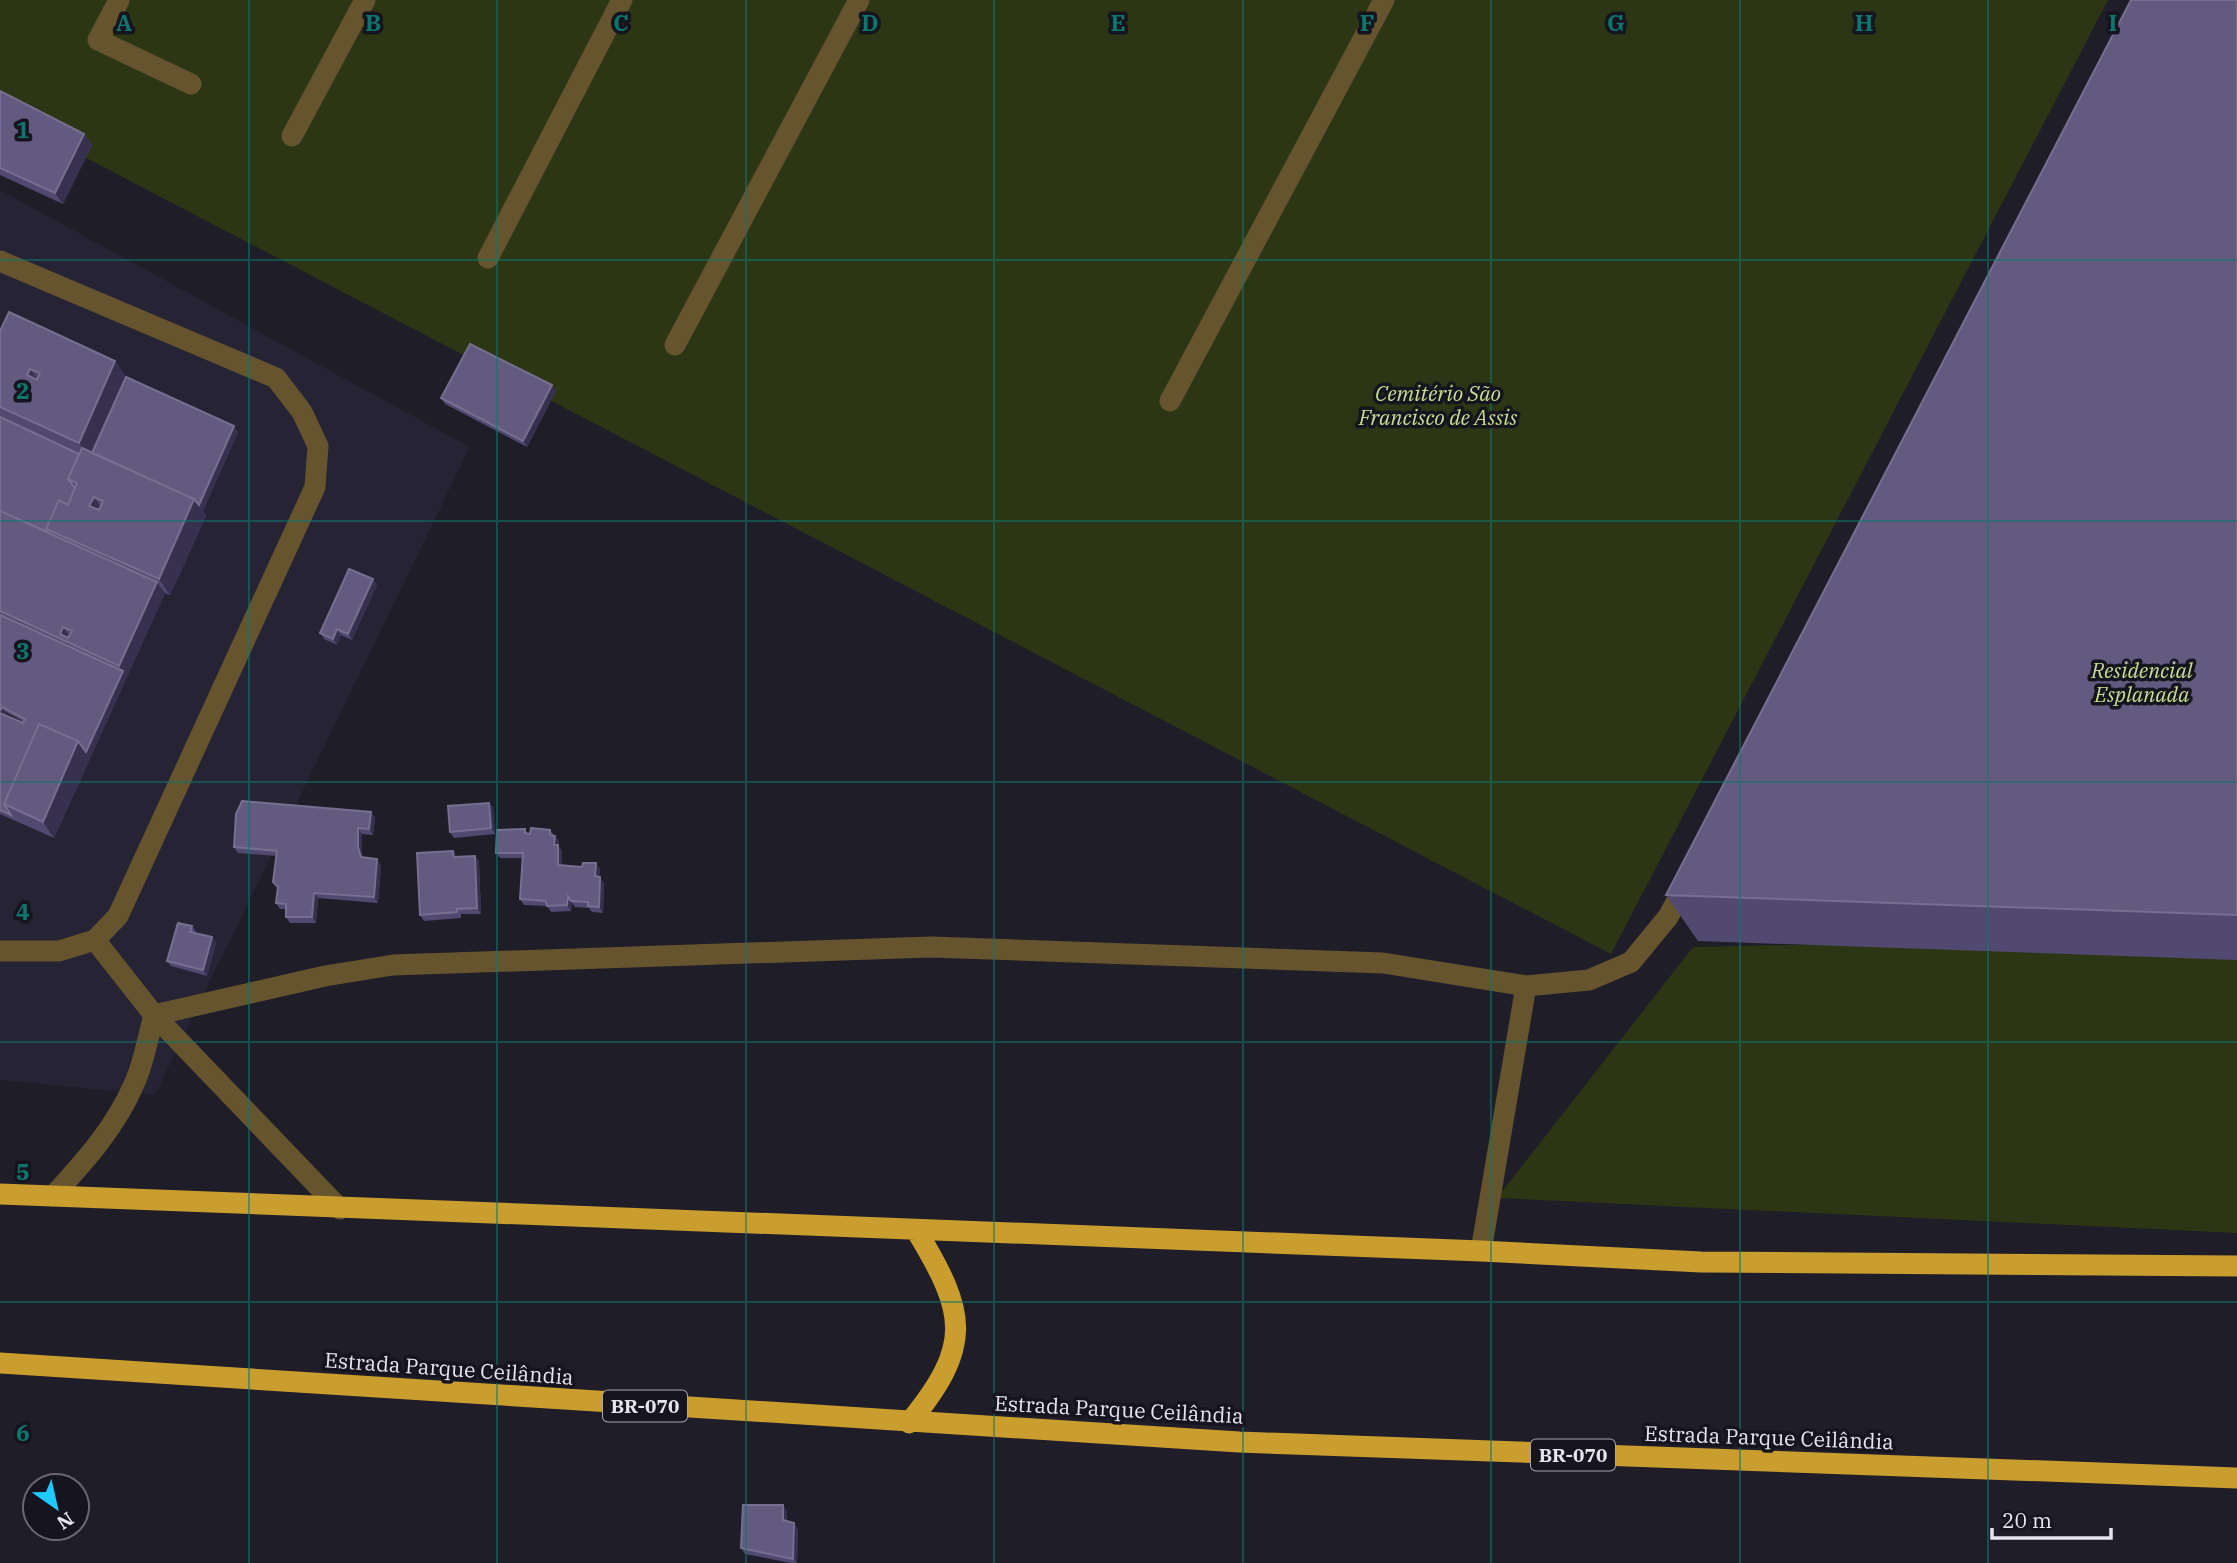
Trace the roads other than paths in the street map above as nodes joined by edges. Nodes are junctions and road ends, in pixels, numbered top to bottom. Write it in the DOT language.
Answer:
graph roads {
  1 [pos="119,0"];
  2 [pos="365,0"];
  3 [pos="622,0"];
  4 [pos="859,0"];
  5 [pos="1384,0"];
  6 [pos="191,84"];
  7 [pos="292,136"];
  8 [pos="488,258"];
  9 [pos="0,261"];
  10 [pos="674,345"];
  11 [pos="1170,401"];
  12 [pos="1694,868"];
  13 [pos="95,940"];
  14 [pos="0,951"];
  15 [pos="1526,986"];
  16 [pos="154,1015"];
  17 [pos="0,1194"];
  18 [pos="53,1196"];
  19 [pos="340,1209"];
  20 [pos="916,1230"];
  21 [pos="1481,1251"];
  22 [pos="2237,1266"];
  23 [pos="0,1363"];
  24 [pos="909,1423"];
  25 [pos="2237,1478"];
  1 -- 6 [label="street"];
  2 -- 7 [label="street"];
  3 -- 8 [label="street"];
  4 -- 10 [label="street"];
  5 -- 11 [label="street"];
  9 -- 13 [label="street"];
  12 -- 15 [label="street"];
  13 -- 14 [label="street"];
  13 -- 16 [label="street"];
  15 -- 16 [label="street"];
  15 -- 21 [label="street"];
  16 -- 18 [label="street"];
  16 -- 19 [label="street"];
  17 -- 18 [label="highway"];
  18 -- 19 [label="highway"];
  19 -- 20 [label="highway"];
  20 -- 21 [label="highway"];
  20 -- 24 [label="highway"];
  21 -- 22 [label="highway"];
  23 -- 24 [label="highway, Estrada Parque Ceilândia / BR-070"];
  24 -- 25 [label="highway, Estrada Parque Ceilândia / BR-070"];
}
